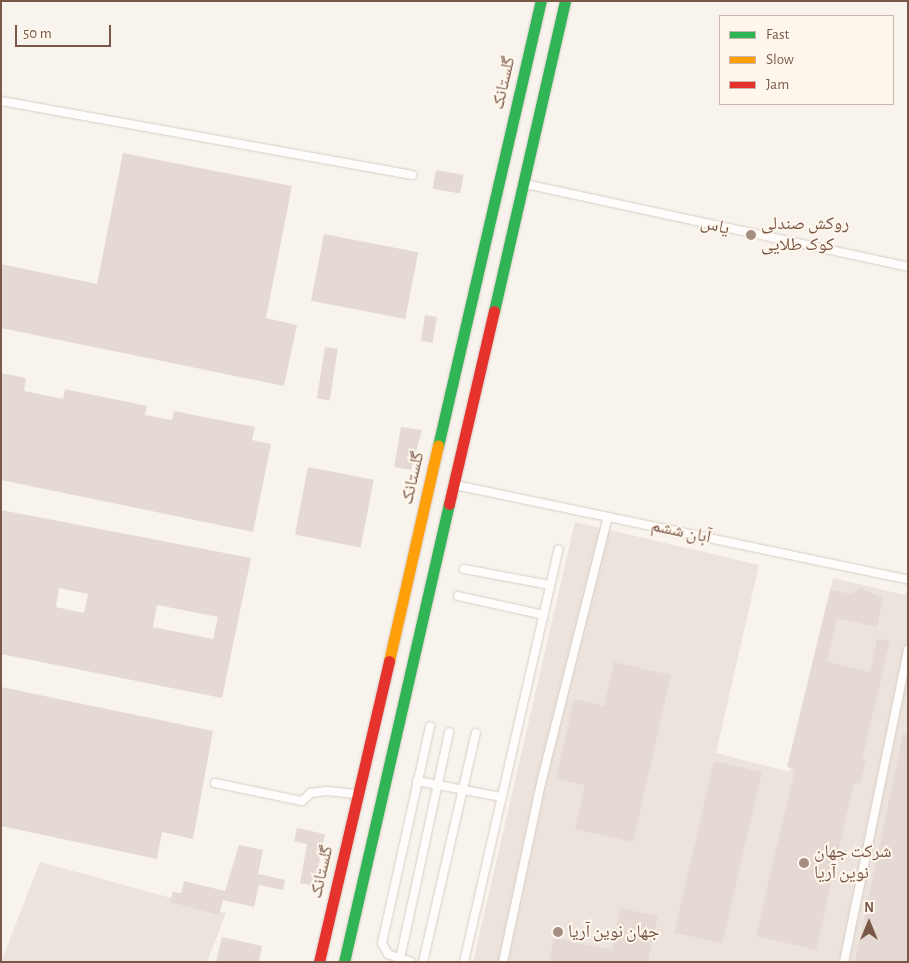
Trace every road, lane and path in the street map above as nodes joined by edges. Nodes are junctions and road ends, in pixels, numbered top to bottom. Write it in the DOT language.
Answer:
graph roads {
  1 [pos="541,1"];
  2 [pos="565,1"];
  3 [pos="1,101"];
  4 [pos="412,175"];
  5 [pos="523,184"];
  6 [pos="908,267"];
  7 [pos="454,485"];
  8 [pos="608,517"];
  9 [pos="558,550"];
  10 [pos="464,569"];
  11 [pos="908,580"];
  12 [pos="550,585"];
  13 [pos="458,596"];
  14 [pos="544,615"];
  15 [pos="908,649"];
  16 [pos="430,726"];
  17 [pos="449,732"];
  18 [pos="476,733"];
  19 [pos="418,781"];
  20 [pos="214,784"];
  21 [pos="437,785"];
  22 [pos="463,790"];
  23 [pos="358,795"];
  24 [pos="501,797"];
  25 [pos="400,959"];
  26 [pos="319,962"];
  27 [pos="344,962"];
  28 [pos="411,962"];
  29 [pos="423,962"];
  30 [pos="464,962"];
  31 [pos="503,962"];
  32 [pos="844,962"];
  1 -- 23 [label="street, گلستانک"];
  2 -- 5 [label="street"];
  3 -- 4 [label="lane"];
  5 -- 6 [label="lane, یاس"];
  5 -- 7 [label="street"];
  7 -- 8 [label="lane, آبان ششم"];
  7 -- 27 [label="street"];
  8 -- 11 [label="lane, آبان ششم"];
  8 -- 31 [label="lane"];
  9 -- 12 [label="lane"];
  10 -- 12 [label="lane"];
  12 -- 14 [label="lane"];
  13 -- 14 [label="lane"];
  14 -- 24 [label="lane"];
  15 -- 32 [label="lane"];
  16 -- 19 [label="lane"];
  17 -- 21 [label="lane"];
  18 -- 22 [label="lane"];
  19 -- 21 [label="lane"];
  19 -- 25 [label="lane"];
  20 -- 23 [label="lane"];
  21 -- 22 [label="lane"];
  21 -- 25 [label="lane"];
  22 -- 24 [label="lane"];
  22 -- 29 [label="lane"];
  23 -- 26 [label="street, گلستانک"];
  24 -- 30 [label="lane"];
  25 -- 28 [label="lane"];
}
